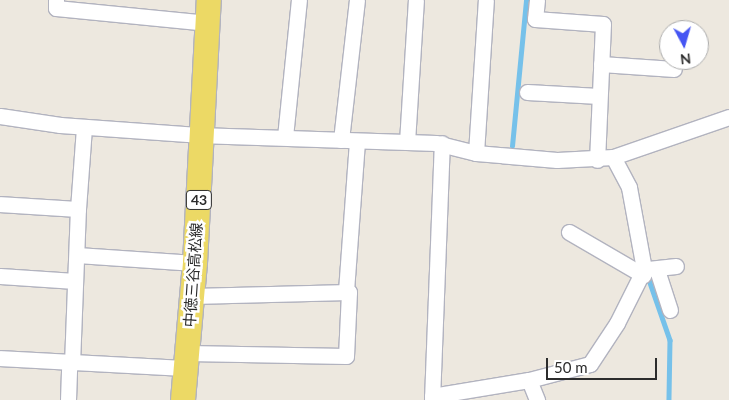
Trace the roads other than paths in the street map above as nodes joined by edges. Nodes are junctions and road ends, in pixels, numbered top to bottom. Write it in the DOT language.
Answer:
graph roads {
  1 [pos="56,0"];
  2 [pos="209,0"];
  3 [pos="299,0"];
  4 [pos="357,0"];
  5 [pos="416,0"];
  6 [pos="486,0"];
  7 [pos="536,0"];
  8 [pos="208,23"];
  9 [pos="601,64"];
  10 [pos="659,68"];
  11 [pos="527,92"];
  12 [pos="599,96"];
  13 [pos="0,116"];
  14 [pos="729,117"];
  15 [pos="84,127"];
  16 [pos="202,135"];
  17 [pos="285,137"];
  18 [pos="341,140"];
  19 [pos="357,141"];
  20 [pos="407,142"];
  21 [pos="442,144"];
  22 [pos="476,153"];
  23 [pos="612,157"];
  24 [pos="597,160"];
  25 [pos="0,204"];
  26 [pos="78,210"];
  27 [pos="569,232"];
  28 [pos="77,254"];
  29 [pos="195,263"];
  30 [pos="676,266"];
  31 [pos="648,271"];
  32 [pos="0,276"];
  33 [pos="76,281"];
  34 [pos="346,291"];
  35 [pos="192,296"];
  36 [pos="670,310"];
  37 [pos="0,358"];
  38 [pos="187,360"];
  39 [pos="70,364"];
  40 [pos="529,380"];
  41 [pos="432,398"];
  42 [pos="68,400"];
  43 [pos="183,400"];
  44 [pos="536,400"];
  1 -- 8 [label="street"];
  2 -- 8 [label="main road, 中徳三谷高松線 / 43"];
  3 -- 17 [label="street"];
  4 -- 18 [label="street"];
  5 -- 20 [label="street"];
  6 -- 22 [label="street"];
  7 -- 9 [label="street"];
  8 -- 16 [label="main road, 中徳三谷高松線 / 43"];
  9 -- 10 [label="street"];
  9 -- 12 [label="street"];
  11 -- 12 [label="street"];
  12 -- 24 [label="street"];
  13 -- 15 [label="street"];
  14 -- 23 [label="street"];
  15 -- 16 [label="street"];
  15 -- 26 [label="street"];
  16 -- 17 [label="street"];
  16 -- 29 [label="main road, 中徳三谷高松線 / 43"];
  17 -- 18 [label="street"];
  18 -- 19 [label="street"];
  19 -- 20 [label="street"];
  19 -- 34 [label="street"];
  20 -- 21 [label="street"];
  21 -- 22 [label="street"];
  21 -- 41 [label="street"];
  22 -- 24 [label="street"];
  23 -- 24 [label="street"];
  23 -- 31 [label="street"];
  25 -- 26 [label="street"];
  26 -- 28 [label="street"];
  27 -- 31 [label="street"];
  28 -- 29 [label="street"];
  28 -- 33 [label="street"];
  29 -- 35 [label="main road, 中徳三谷高松線 / 43"];
  30 -- 31 [label="street"];
  31 -- 36 [label="street"];
  31 -- 40 [label="street"];
  32 -- 33 [label="street"];
  33 -- 39 [label="street"];
  34 -- 35 [label="street"];
  34 -- 38 [label="street"];
  35 -- 38 [label="main road, 中徳三谷高松線 / 43"];
  37 -- 39 [label="street"];
  38 -- 39 [label="street"];
  38 -- 43 [label="main road, 中徳三谷高松線 / 43"];
  39 -- 42 [label="street"];
  40 -- 41 [label="street"];
  40 -- 44 [label="street"];
}
